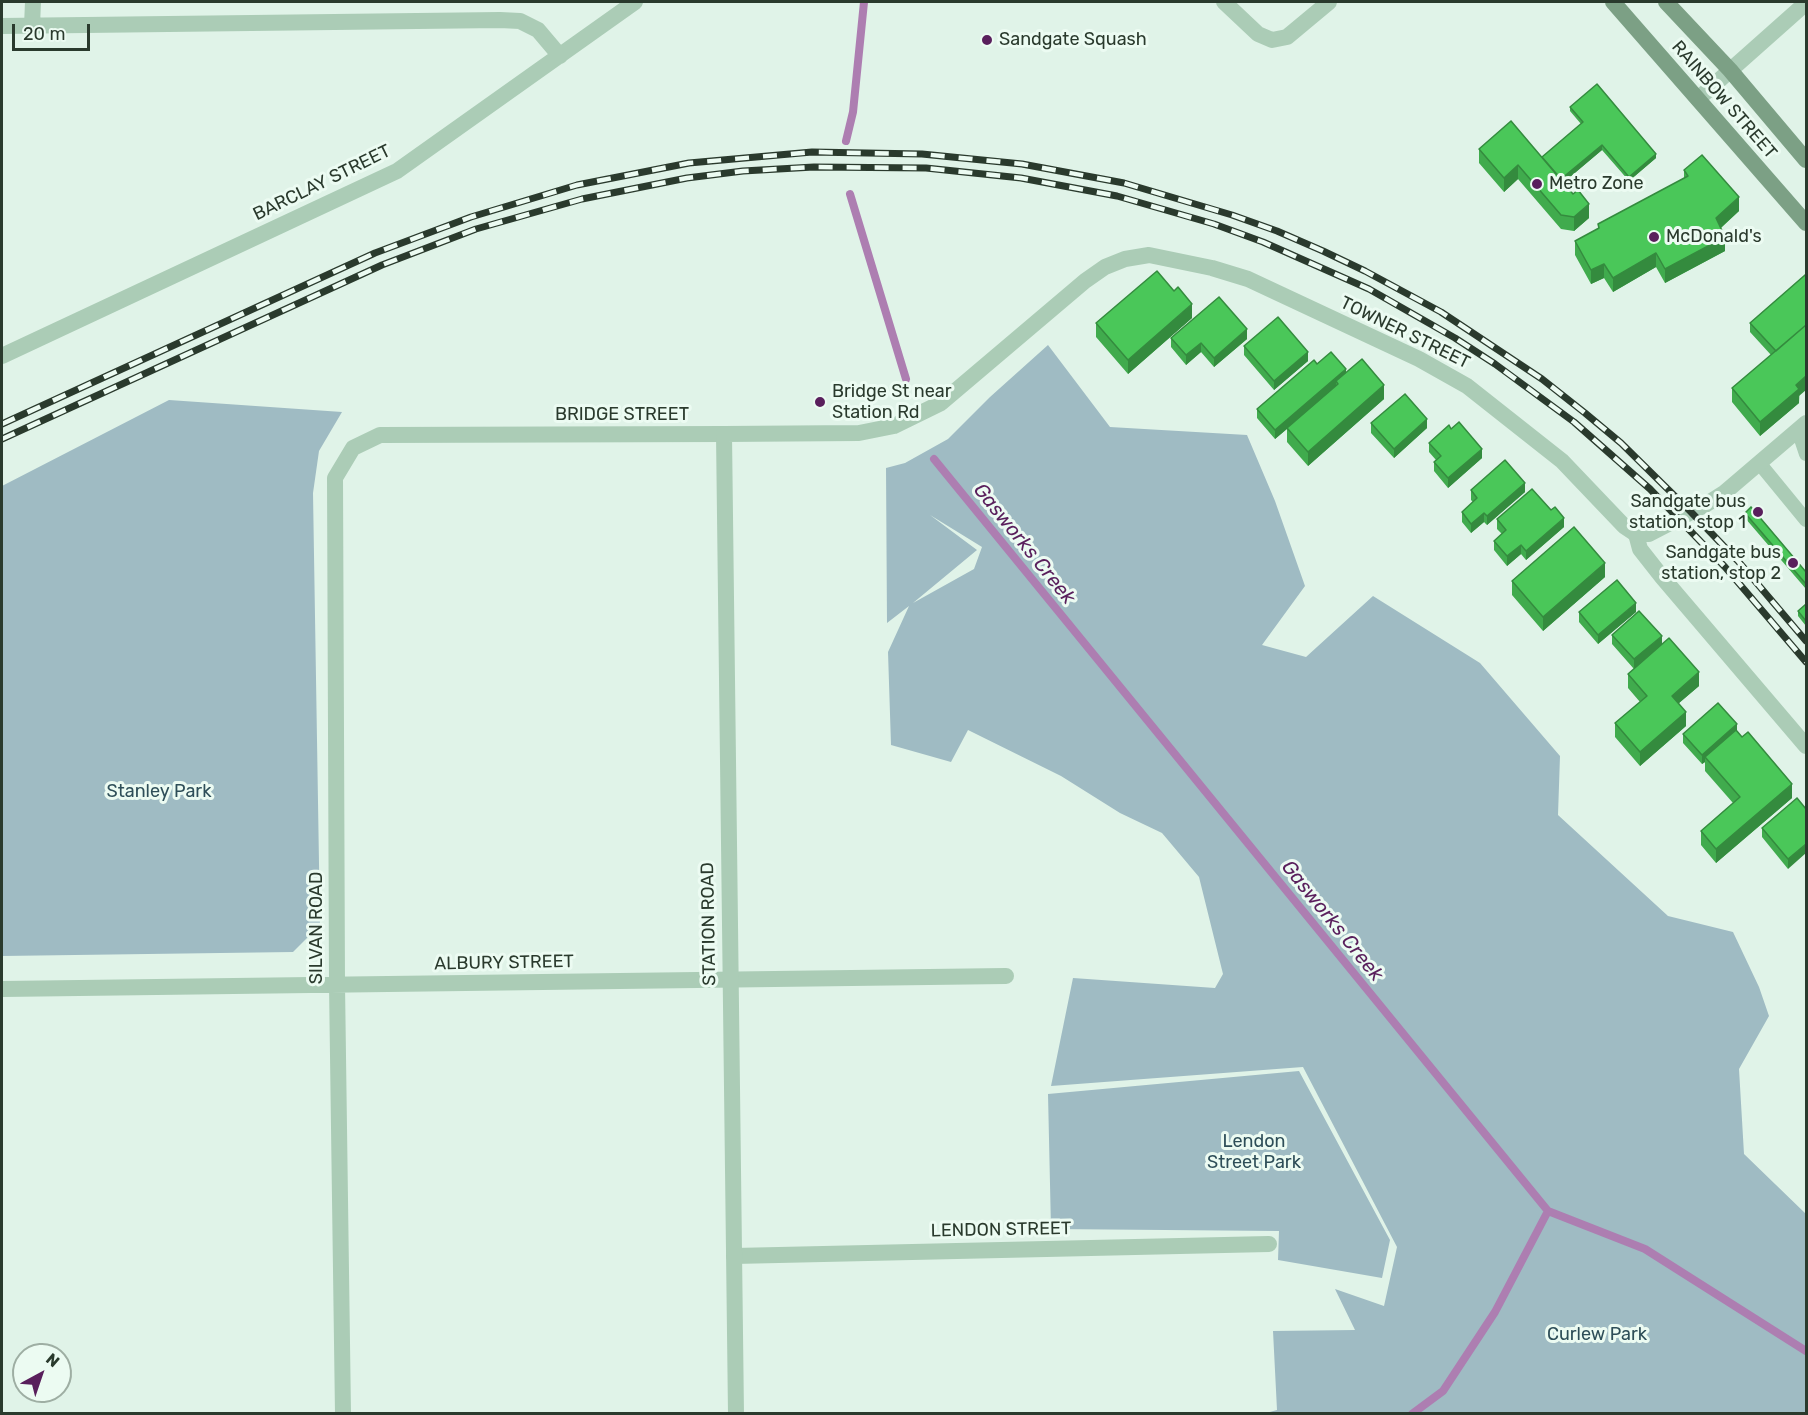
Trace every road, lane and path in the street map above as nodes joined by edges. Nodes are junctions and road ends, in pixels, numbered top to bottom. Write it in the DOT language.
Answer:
graph roads {
  1 [pos="33,2"];
  2 [pos="634,2"];
  3 [pos="1224,2"];
  4 [pos="1329,2"];
  5 [pos="1613,2"];
  6 [pos="1666,2"];
  7 [pos="1806,3"];
  8 [pos="2,26"];
  9 [pos="32,26"];
  10 [pos="560,56"];
  11 [pos="1730,70"];
  12 [pos="1698,99"];
  13 [pos="1806,160"];
  14 [pos="1806,223"];
  15 [pos="2,356"];
  16 [pos="894,426"];
  17 [pos="1802,427"];
  18 [pos="724,434"];
  19 [pos="353,448"];
  20 [pos="1806,454"];
  21 [pos="1760,464"];
  22 [pos="1806,520"];
  23 [pos="1636,534"];
  24 [pos="1806,746"];
  25 [pos="1006,976"];
  26 [pos="729,981"];
  27 [pos="337,984"];
  28 [pos="2,988"];
  29 [pos="1269,1244"];
  30 [pos="734,1256"];
  31 [pos="343,1413"];
  32 [pos="736,1413"];
  1 -- 9 [label="street"];
  2 -- 10 [label="street, BARCLAY STREET"];
  3 -- 4 [label="street"];
  5 -- 12 [label="main road, RAINBOW STREET"];
  6 -- 11 [label="main road, RAINBOW STREET"];
  7 -- 11 [label="street"];
  8 -- 9 [label="street"];
  9 -- 10 [label="street"];
  10 -- 15 [label="street, BARCLAY STREET"];
  11 -- 12 [label="street"];
  11 -- 13 [label="main road, RAINBOW STREET"];
  12 -- 14 [label="main road, RAINBOW STREET"];
  16 -- 18 [label="street, BRIDGE STREET"];
  16 -- 23 [label="street, TOWNER STREET"];
  17 -- 20 [label="lane"];
  17 -- 21 [label="street"];
  18 -- 19 [label="street, BRIDGE STREET"];
  18 -- 26 [label="street, STATION ROAD"];
  19 -- 27 [label="street, SILVAN ROAD"];
  21 -- 22 [label="lane"];
  21 -- 23 [label="street"];
  23 -- 24 [label="street, TOWNER STREET"];
  25 -- 26 [label="street, ALBURY STREET"];
  26 -- 27 [label="street, ALBURY STREET"];
  26 -- 30 [label="street, STATION ROAD"];
  27 -- 28 [label="street, ALBURY STREET"];
  27 -- 31 [label="street, SILVAN ROAD"];
  29 -- 30 [label="street, LENDON STREET"];
  30 -- 32 [label="street, STATION ROAD"];
}
